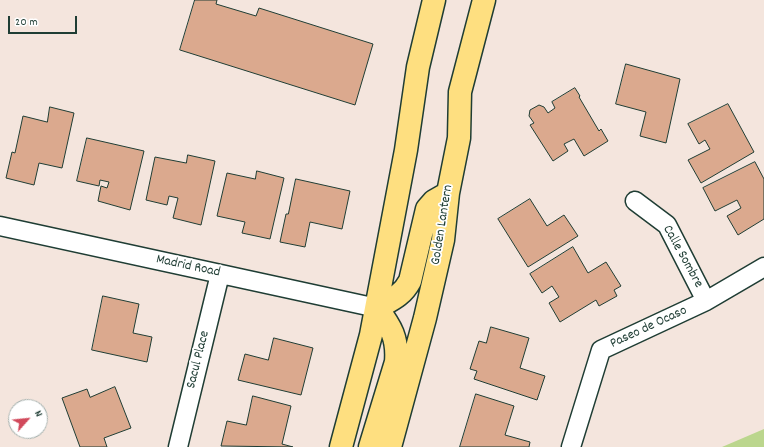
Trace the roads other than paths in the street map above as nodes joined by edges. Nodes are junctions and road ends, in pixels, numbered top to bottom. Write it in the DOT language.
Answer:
graph roads {
  1 [pos="434,0"];
  2 [pos="484,0"];
  3 [pos="448,193"];
  4 [pos="635,201"];
  5 [pos="0,226"];
  6 [pos="764,267"];
  7 [pos="220,274"];
  8 [pos="706,301"];
  9 [pos="377,308"];
  10 [pos="178,447"];
  11 [pos="341,447"];
  12 [pos="370,447"];
  13 [pos="390,447"];
  14 [pos="570,447"];
  1 -- 9 [label="main road"];
  2 -- 3 [label="main road, Golden Lantern"];
  3 -- 9 [label="main road"];
  3 -- 13 [label="main road, Golden Lantern"];
  4 -- 8 [label="street, Calle Sombre"];
  5 -- 7 [label="street, Madrid Road"];
  6 -- 8 [label="street, Paseo de Ocaso"];
  7 -- 9 [label="street, Madrid Road"];
  7 -- 10 [label="street, Sacul Place"];
  8 -- 14 [label="street, Paseo de Ocaso"];
  9 -- 11 [label="main road"];
  9 -- 12 [label="main road"];
}
